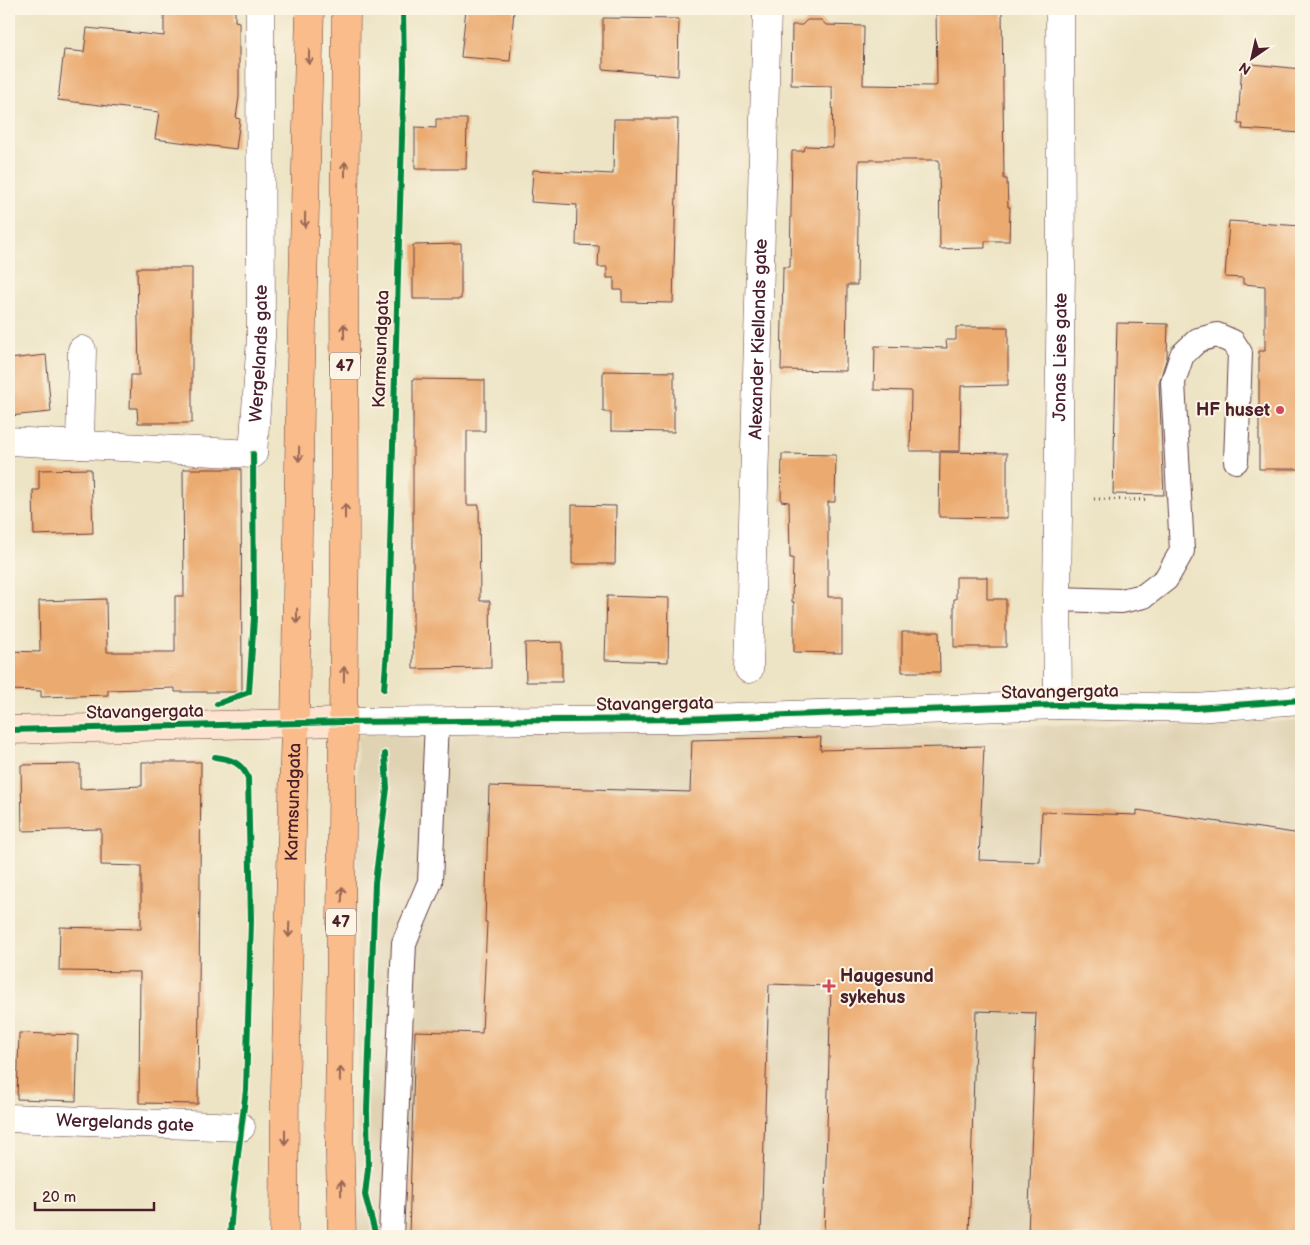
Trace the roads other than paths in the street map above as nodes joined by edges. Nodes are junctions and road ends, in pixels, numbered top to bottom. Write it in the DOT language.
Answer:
graph roads {
  1 [pos="260,9"];
  2 [pos="310,9"];
  3 [pos="346,9"];
  4 [pos="767,9"];
  5 [pos="1060,9"];
  6 [pos="82,350"];
  7 [pos="9,441"];
  8 [pos="80,444"];
  9 [pos="1236,460"];
  10 [pos="1057,599"];
  11 [pos="750,668"];
  12 [pos="1301,700"];
  13 [pos="1058,705"];
  14 [pos="343,722"];
  15 [pos="437,722"];
  16 [pos="295,724"];
  17 [pos="9,730"];
  18 [pos="9,1118"];
  19 [pos="241,1127"];
  20 [pos="284,1236"];
  21 [pos="342,1236"];
  22 [pos="391,1236"];
  1 -- 8 [label="street, Wergelands gate"];
  2 -- 16 [label="main road, Karmsundgata, one-way"];
  14 -- 3 [label="main road, Karmsundgata / 47, one-way"];
  4 -- 11 [label="street, Alexander Kiellands gate"];
  5 -- 10 [label="street, Jonas Lies gate"];
  6 -- 8 [label="street"];
  7 -- 8 [label="street, Wergelands gate"];
  9 -- 10 [label="lane"];
  10 -- 13 [label="street, Jonas Lies gate"];
  12 -- 13 [label="street, Stavangergata"];
  13 -- 15 [label="street, Stavangergata"];
  14 -- 15 [label="street, Stavangergata"];
  14 -- 16 [label="street, Stavangergata"];
  21 -- 14 [label="main road, Karmsundgata / 47, one-way"];
  15 -- 22 [label="lane"];
  16 -- 17 [label="street, Stavangergata"];
  16 -- 20 [label="main road, Karmsundgata, one-way"];
  18 -- 19 [label="street, Wergelands gate"];
}
